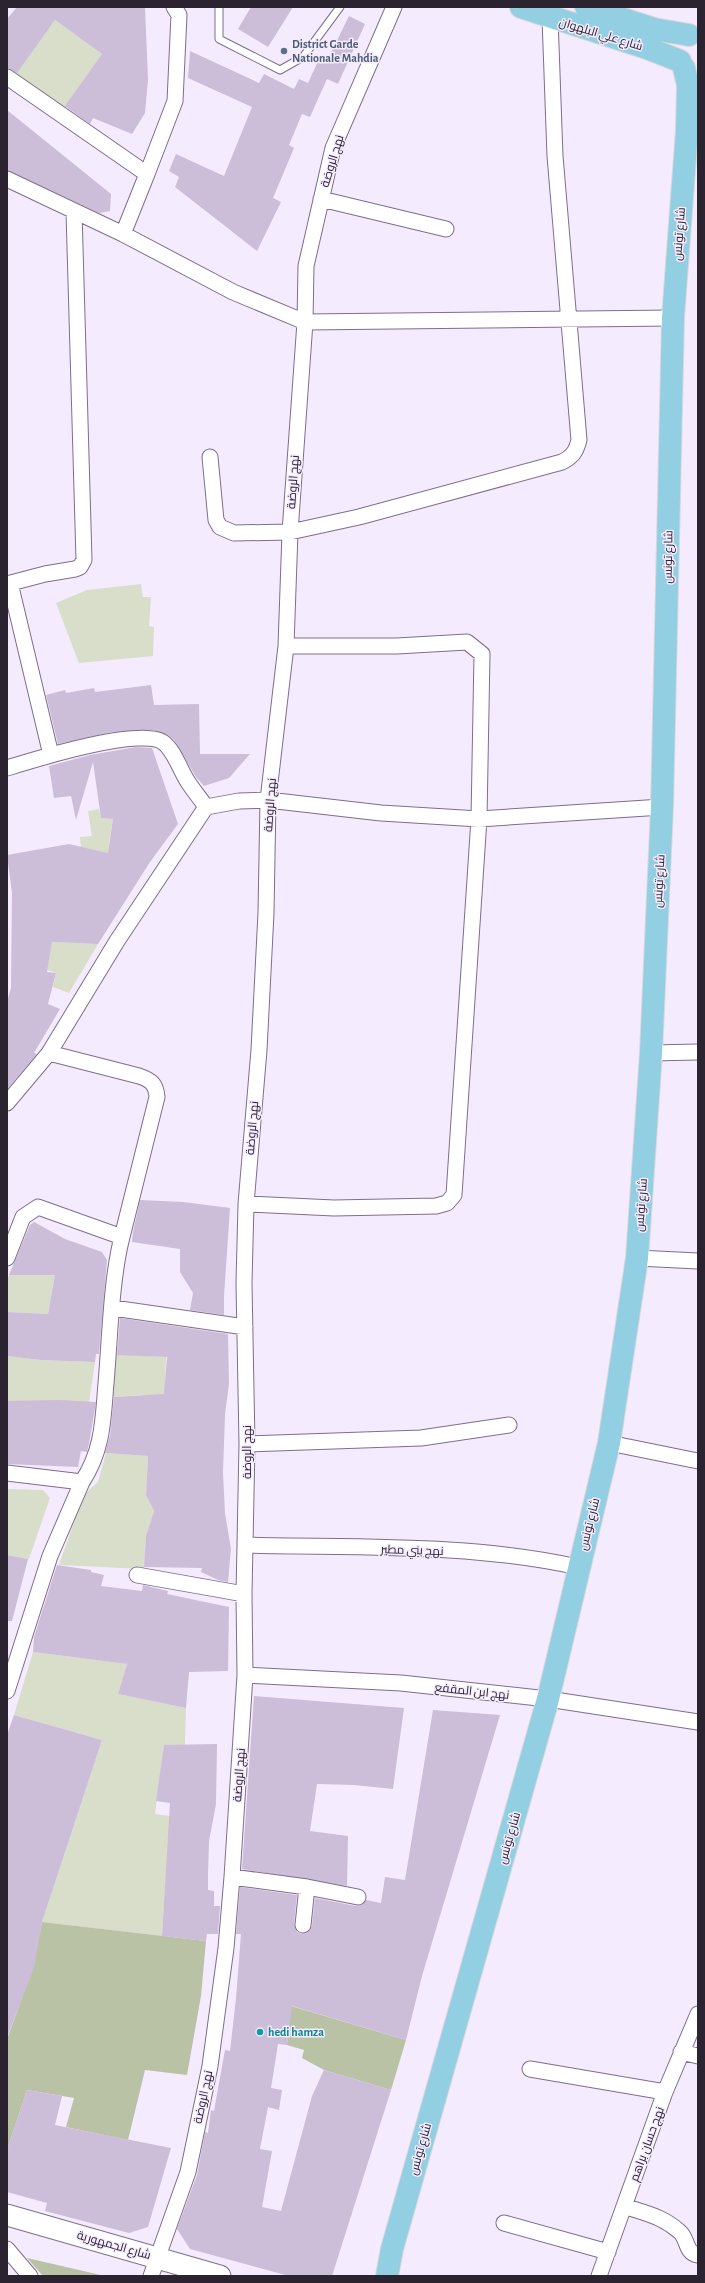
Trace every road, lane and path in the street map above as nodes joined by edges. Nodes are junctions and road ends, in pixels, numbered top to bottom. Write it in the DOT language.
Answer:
graph roads {
  1 [pos="174,7"];
  2 [pos="219,7"];
  3 [pos="340,7"];
  4 [pos="394,7"];
  5 [pos="521,7"];
  6 [pos="586,7"];
  7 [pos="550,18"];
  8 [pos="695,31"];
  9 [pos="687,68"];
  10 [pos="7,77"];
  11 [pos="698,94"];
  12 [pos="686,130"];
  13 [pos="147,174"];
  14 [pos="7,179"];
  15 [pos="320,199"];
  16 [pos="74,212"];
  17 [pos="446,229"];
  18 [pos="123,234"];
  19 [pos="673,318"];
  20 [pos="569,319"];
  21 [pos="305,322"];
  22 [pos="210,457"];
  23 [pos="290,532"];
  24 [pos="8,584"];
  25 [pos="286,646"];
  26 [pos="51,755"];
  27 [pos="7,768"];
  28 [pos="268,800"];
  29 [pos="206,807"];
  30 [pos="662,807"];
  31 [pos="479,819"];
  32 [pos="698,1052"];
  33 [pos="49,1053"];
  34 [pos="651,1053"];
  35 [pos="7,1103"];
  36 [pos="246,1204"];
  37 [pos="122,1237"];
  38 [pos="7,1258"];
  39 [pos="637,1258"];
  40 [pos="698,1262"];
  41 [pos="113,1308"];
  42 [pos="245,1327"];
  43 [pos="509,1425"];
  44 [pos="609,1443"];
  45 [pos="247,1444"];
  46 [pos="698,1461"];
  47 [pos="7,1473"];
  48 [pos="82,1482"];
  49 [pos="245,1546"];
  50 [pos="578,1567"];
  51 [pos="137,1575"];
  52 [pos="244,1594"];
  53 [pos="14,1651"];
  54 [pos="246,1675"];
  55 [pos="7,1691"];
  56 [pos="548,1700"];
  57 [pos="698,1722"];
  58 [pos="232,1877"];
  59 [pos="307,1887"];
  60 [pos="358,1897"];
  61 [pos="303,1925"];
  62 [pos="698,2014"];
  63 [pos="681,2052"];
  64 [pos="698,2056"];
  65 [pos="530,2069"];
  66 [pos="665,2092"];
  67 [pos="624,2206"];
  68 [pos="7,2215"];
  69 [pos="504,2223"];
  70 [pos="7,2249"];
  71 [pos="392,2249"];
  72 [pos="608,2252"];
  73 [pos="698,2255"];
  74 [pos="155,2267"];
  75 [pos="30,2276"];
  76 [pos="220,2276"];
  77 [pos="379,2276"];
  78 [pos="387,2276"];
  79 [pos="599,2276"];
  1 -- 13 [label="street"];
  2 -- 3 [label="lane"];
  4 -- 15 [label="street, نهج الروضة"];
  5 -- 7 [label="main road, شارع علي البلهوان"];
  6 -- 8 [label="main road, شارع علي البلهوان"];
  7 -- 9 [label="main road, شارع علي البلهوان"];
  7 -- 20 [label="street"];
  8 -- 9 [label="main road"];
  9 -- 12 [label="main road, شارع تونس"];
  10 -- 13 [label="street"];
  11 -- 12 [label="main road, شارع تونس"];
  12 -- 19 [label="main road, شارع تونس"];
  13 -- 18 [label="street"];
  14 -- 16 [label="street"];
  15 -- 17 [label="street"];
  15 -- 21 [label="street, نهج الروضة"];
  16 -- 18 [label="street"];
  16 -- 24 [label="street"];
  18 -- 21 [label="street"];
  19 -- 20 [label="street"];
  19 -- 30 [label="main road, شارع تونس"];
  20 -- 21 [label="street"];
  20 -- 23 [label="street"];
  21 -- 23 [label="street, نهج الروضة"];
  22 -- 23 [label="street"];
  23 -- 25 [label="street, نهج الروضة"];
  24 -- 26 [label="street"];
  25 -- 28 [label="street, نهج الروضة"];
  25 -- 31 [label="street"];
  26 -- 27 [label="street"];
  26 -- 29 [label="street"];
  28 -- 29 [label="street"];
  28 -- 31 [label="street"];
  28 -- 36 [label="street, نهج الروضة"];
  29 -- 33 [label="street"];
  30 -- 31 [label="street"];
  30 -- 34 [label="main road, شارع تونس"];
  31 -- 36 [label="street"];
  32 -- 34 [label="street"];
  33 -- 35 [label="street"];
  33 -- 37 [label="street"];
  34 -- 39 [label="main road, شارع تونس"];
  36 -- 42 [label="street, نهج الروضة"];
  37 -- 38 [label="street"];
  37 -- 41 [label="street"];
  39 -- 40 [label="street"];
  39 -- 44 [label="main road, شارع تونس"];
  41 -- 42 [label="street"];
  41 -- 48 [label="street"];
  42 -- 45 [label="street, نهج الروضة"];
  43 -- 45 [label="street"];
  44 -- 46 [label="street"];
  44 -- 50 [label="main road, شارع تونس"];
  45 -- 49 [label="street, نهج الروضة"];
  47 -- 48 [label="street"];
  48 -- 53 [label="street"];
  49 -- 50 [label="street, نهج بني مطير"];
  49 -- 52 [label="street, نهج الروضة"];
  50 -- 56 [label="main road, شارع تونس"];
  51 -- 52 [label="street"];
  52 -- 54 [label="street, نهج الروضة"];
  53 -- 55 [label="street"];
  54 -- 56 [label="street, نهج ابن المقفع"];
  54 -- 58 [label="street, نهج الروضة"];
  56 -- 57 [label="street, نهج ابن المقفع"];
  56 -- 71 [label="main road, شارع تونس"];
  58 -- 59 [label="street"];
  58 -- 74 [label="street, نهج الروضة"];
  59 -- 60 [label="street"];
  59 -- 61 [label="street"];
  62 -- 63 [label="street, نهج حسان براهم"];
  63 -- 64 [label="street"];
  63 -- 66 [label="street, نهج حسان براهم"];
  65 -- 66 [label="street"];
  66 -- 67 [label="street, نهج حسان براهم"];
  67 -- 72 [label="street, نهج حسان براهم"];
  67 -- 73 [label="street"];
  68 -- 74 [label="main road, شارع الجمهورية"];
  69 -- 72 [label="street"];
  70 -- 75 [label="street"];
  71 -- 77 [label="main road, شارع تونس"];
  71 -- 78 [label="main road, شارع تونس"];
  72 -- 79 [label="street, نهج حسان براهم"];
  74 -- 76 [label="main road, شارع الجمهورية"];
}
